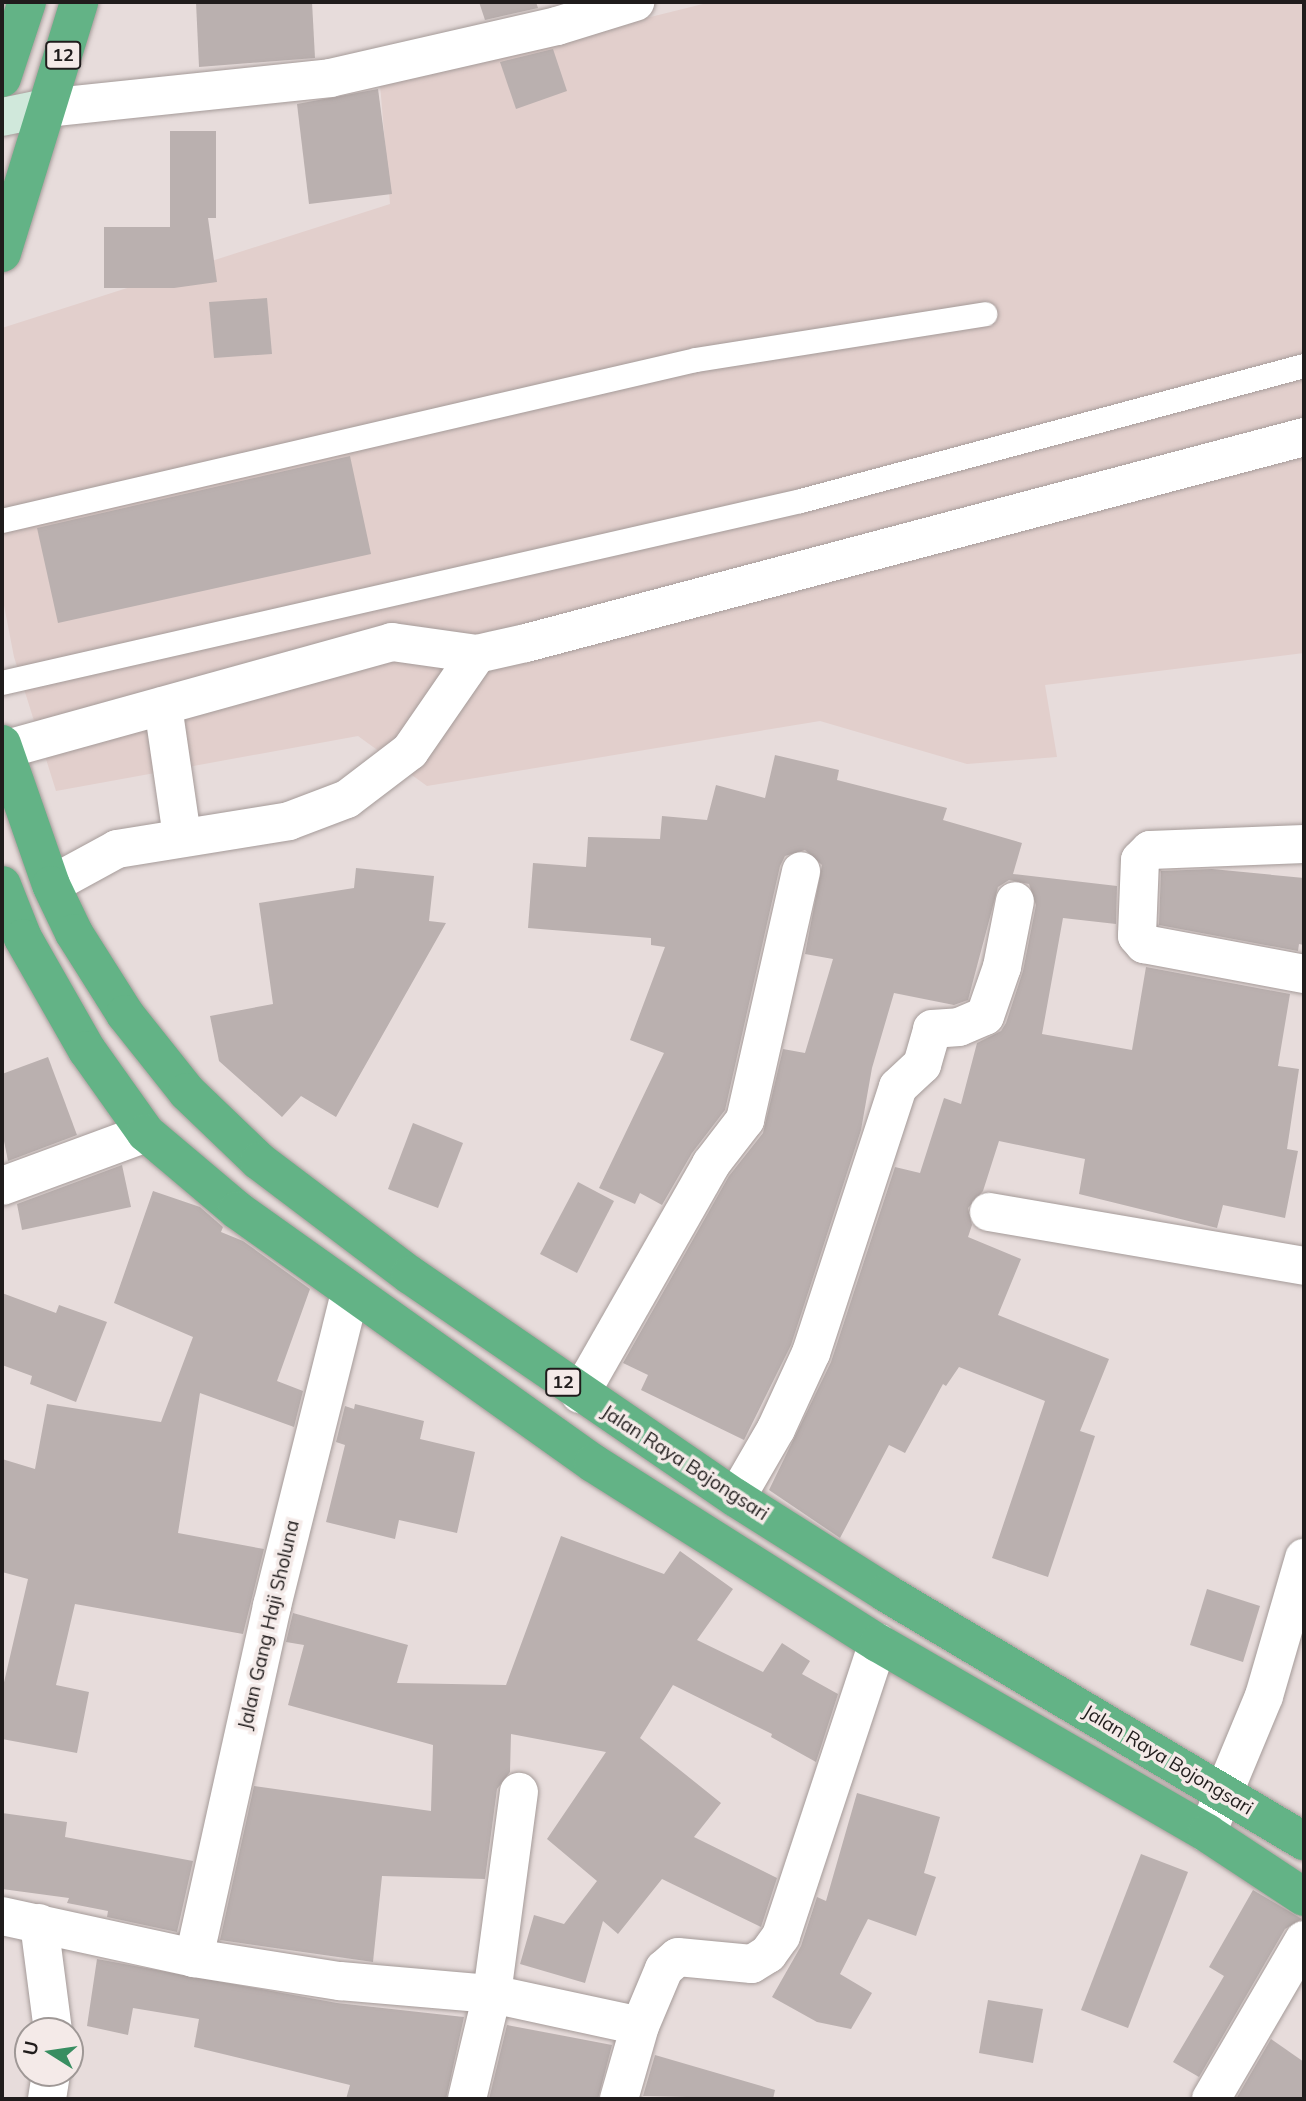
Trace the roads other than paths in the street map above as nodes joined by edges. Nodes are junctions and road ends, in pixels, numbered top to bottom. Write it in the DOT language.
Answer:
graph roads {
  1 [pos="27,2"];
  2 [pos="79,2"];
  3 [pos="635,2"];
  4 [pos="2,78"];
  5 [pos="46,108"];
  6 [pos="2,117"];
  7 [pos="2,253"];
  8 [pos="985,314"];
  9 [pos="1304,366"];
  10 [pos="1304,437"];
  11 [pos="2,521"];
  12 [pos="477,654"];
  13 [pos="2,683"];
  14 [pos="163,706"];
  15 [pos="2,747"];
  16 [pos="182,836"];
  17 [pos="1304,844"];
  18 [pos="801,871"];
  19 [pos="2,885"];
  20 [pos="51,885"];
  21 [pos="1015,901"];
  22 [pos="1304,974"];
  23 [pos="146,1133"];
  24 [pos="2,1186"];
  25 [pos="989,1212"];
  26 [pos="1304,1266"];
  27 [pos="350,1294"];
  28 [pos="580,1394"];
  29 [pos="736,1498"];
  30 [pos="1304,1558"];
  31 [pos="878,1643"];
  32 [pos="519,1792"];
  33 [pos="1227,1794"];
  34 [pos="1207,1833"];
  35 [pos="1304,1841"];
  36 [pos="1304,1898"];
  37 [pos="2,1916"];
  38 [pos="39,1923"];
  39 [pos="1304,1940"];
  40 [pos="194,1958"];
  41 [pos="492,1994"];
  42 [pos="51,2017"];
  43 [pos="640,2026"];
  44 [pos="467,2099"];
  45 [pos="619,2099"];
  46 [pos="1211,2099"];
  1 -- 4 [label="highway, 12"];
  2 -- 5 [label="highway, 12"];
  3 -- 5 [label="street"];
  5 -- 6 [label="main road"];
  5 -- 7 [label="highway, 12"];
  8 -- 11 [label="lane"];
  9 -- 13 [label="lane"];
  10 -- 12 [label="street"];
  12 -- 14 [label="street"];
  12 -- 16 [label="street"];
  14 -- 15 [label="street"];
  14 -- 16 [label="street"];
  15 -- 20 [label="highway, Jalan Raya Bojongsari / 12"];
  16 -- 20 [label="street"];
  17 -- 22 [label="street"];
  18 -- 28 [label="street"];
  19 -- 23 [label="highway, 12"];
  20 -- 28 [label="highway, Jalan Raya Bojongsari / 12"];
  21 -- 29 [label="street"];
  23 -- 24 [label="street"];
  23 -- 27 [label="highway, 12"];
  25 -- 26 [label="street"];
  27 -- 31 [label="highway, 12"];
  27 -- 40 [label="street, Jalan Gang Haji Sholuna"];
  28 -- 29 [label="highway, Jalan Raya Bojongsari / 12"];
  29 -- 33 [label="highway, Jalan Raya Bojongsari / 12"];
  30 -- 33 [label="street"];
  31 -- 34 [label="highway, 12"];
  31 -- 43 [label="street"];
  32 -- 41 [label="street"];
  33 -- 34 [label="street"];
  33 -- 35 [label="highway, Jalan Raya Bojongsari / 12"];
  34 -- 36 [label="highway, 12"];
  37 -- 38 [label="street"];
  38 -- 40 [label="street"];
  38 -- 42 [label="street"];
  39 -- 46 [label="street"];
  40 -- 41 [label="street"];
  41 -- 43 [label="street"];
  41 -- 44 [label="street"];
  43 -- 45 [label="street"];
}
